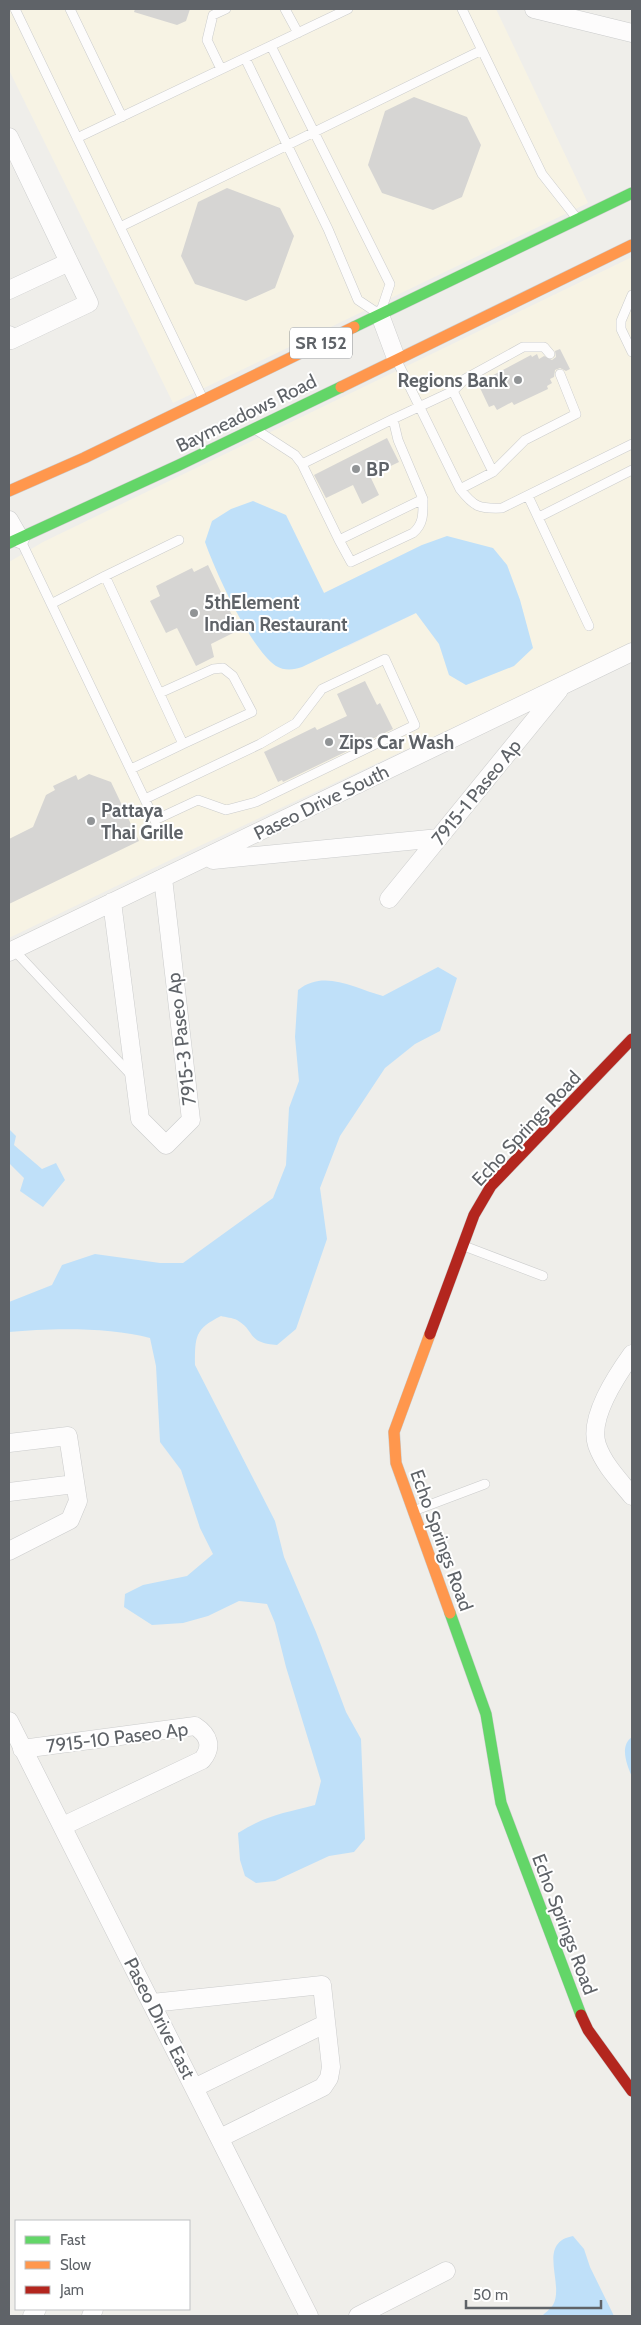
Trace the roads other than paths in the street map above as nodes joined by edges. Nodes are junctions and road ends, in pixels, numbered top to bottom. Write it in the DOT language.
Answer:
graph roads {
  1 [pos="15,9"];
  2 [pos="70,9"];
  3 [pos="226,9"];
  4 [pos="284,9"];
  5 [pos="348,9"];
  6 [pos="462,9"];
  7 [pos="534,9"];
  8 [pos="298,33"];
  9 [pos="632,33"];
  10 [pos="271,46"];
  11 [pos="482,50"];
  12 [pos="245,58"];
  13 [pos="221,70"];
  14 [pos="122,117"];
  15 [pos="314,132"];
  16 [pos="9,137"];
  17 [pos="77,138"];
  18 [pos="287,145"];
  19 [pos="632,193"];
  20 [pos="578,220"];
  21 [pos="120,227"];
  22 [pos="632,245"];
  23 [pos="69,262"];
  24 [pos="9,290"];
  25 [pos="632,295"];
  26 [pos="380,315"];
  27 [pos="9,335"];
  28 [pos="632,352"];
  29 [pos="550,354"];
  30 [pos="396,358"];
  31 [pos="560,374"];
  32 [pos="453,391"];
  33 [pos="203,400"];
  34 [pos="420,407"];
  35 [pos="393,419"];
  36 [pos="253,428"];
  37 [pos="632,444"];
  38 [pos="302,464"];
  39 [pos="632,470"];
  40 [pos="492,472"];
  41 [pos="460,489"];
  42 [pos="9,491"];
  43 [pos="528,496"];
  44 [pos="423,499"];
  45 [pos="538,517"];
  46 [pos="9,520"];
  47 [pos="179,540"];
  48 [pos="339,540"];
  49 [pos="14,541"];
  50 [pos="105,576"];
  51 [pos="51,604"];
  52 [pos="589,626"];
  53 [pos="632,652"];
  54 [pos="562,686"];
  55 [pos="160,693"];
  56 [pos="183,744"];
  57 [pos="131,769"];
  58 [pos="145,799"];
  59 [pos="439,838"];
  60 [pos="202,861"];
  61 [pos="163,878"];
  62 [pos="389,899"];
  63 [pos="112,902"];
  64 [pos="11,951"];
  65 [pos="632,1039"];
  66 [pos="135,1079"];
  67 [pos="463,1246"];
  68 [pos="543,1276"];
  69 [pos="632,1354"];
  70 [pos="9,1443"];
  71 [pos="75,1484"];
  72 [pos="485,1484"];
  73 [pos="9,1492"];
  74 [pos="632,1496"];
  75 [pos="414,1511"];
  76 [pos="9,1551"];
  77 [pos="9,1721"];
  78 [pos="22,1749"];
  79 [pos="63,1826"];
  80 [pos="152,2003"];
  81 [pos="325,2024"];
  82 [pos="194,2088"];
  83 [pos="632,2091"];
  84 [pos="220,2138"];
  85 [pos="446,2271"];
  86 [pos="309,2316"];
  87 [pos="358,2316"];
  1 -- 17 [label="lane"];
  2 -- 14 [label="lane"];
  3 -- 13 [label="lane"];
  4 -- 8 [label="lane"];
  5 -- 8 [label="lane"];
  6 -- 11 [label="lane"];
  7 -- 9 [label="street"];
  8 -- 10 [label="lane"];
  10 -- 12 [label="lane"];
  10 -- 15 [label="lane"];
  11 -- 15 [label="lane"];
  11 -- 20 [label="lane"];
  12 -- 13 [label="lane"];
  12 -- 18 [label="lane"];
  13 -- 14 [label="lane"];
  14 -- 17 [label="lane"];
  15 -- 18 [label="lane"];
  15 -- 26 [label="lane"];
  16 -- 23 [label="street"];
  17 -- 21 [label="lane"];
  18 -- 21 [label="lane"];
  18 -- 26 [label="lane"];
  19 -- 20 [label="main road, Baymeadows Road / SR 152"];
  20 -- 26 [label="main road, Baymeadows Road / SR 152"];
  21 -- 33 [label="lane"];
  22 -- 30 [label="main road, Baymeadows Road / SR 152"];
  23 -- 24 [label="street"];
  23 -- 27 [label="street"];
  25 -- 28 [label="lane"];
  26 -- 30 [label="street"];
  26 -- 33 [label="main road, Baymeadows Road / SR 152"];
  29 -- 32 [label="lane"];
  30 -- 34 [label="lane"];
  30 -- 36 [label="main road, Baymeadows Road / SR 152"];
  31 -- 40 [label="lane"];
  32 -- 34 [label="lane"];
  32 -- 40 [label="lane"];
  33 -- 42 [label="main road, Baymeadows Road / SR 152"];
  34 -- 35 [label="lane"];
  34 -- 41 [label="lane"];
  35 -- 38 [label="lane"];
  35 -- 44 [label="lane"];
  36 -- 38 [label="lane"];
  36 -- 49 [label="main road, Baymeadows Road / SR 152"];
  37 -- 43 [label="lane"];
  38 -- 48 [label="lane"];
  39 -- 45 [label="lane"];
  40 -- 41 [label="lane"];
  41 -- 43 [label="lane"];
  43 -- 45 [label="lane"];
  44 -- 48 [label="lane"];
  44 -- 48 [label="lane"];
  45 -- 52 [label="lane"];
  46 -- 49 [label="street"];
  47 -- 50 [label="lane"];
  49 -- 51 [label="lane"];
  50 -- 51 [label="lane"];
  50 -- 55 [label="lane"];
  51 -- 57 [label="lane"];
  53 -- 54 [label="street, Paseo Drive South"];
  54 -- 59 [label="street, 7915-1 Paseo Ap"];
  54 -- 60 [label="street, Paseo Drive South"];
  55 -- 56 [label="lane"];
  55 -- 56 [label="lane"];
  56 -- 57 [label="lane"];
  57 -- 58 [label="lane"];
  58 -- 58 [label="lane"];
  59 -- 60 [label="street"];
  59 -- 62 [label="street, 7915-1 Paseo Ap"];
  60 -- 61 [label="street, Paseo Drive South"];
  61 -- 63 [label="street, Paseo Drive South"];
  61 -- 66 [label="street, 7915-3 Paseo Ap"];
  63 -- 64 [label="street, Paseo Drive South"];
  63 -- 66 [label="street, 7915-3 Paseo Ap"];
  64 -- 66 [label="lane"];
  65 -- 67 [label="main road, Echo Springs Road"];
  67 -- 68 [label="lane"];
  67 -- 75 [label="main road, Echo Springs Road"];
  69 -- 74 [label="street"];
  70 -- 71 [label="street"];
  71 -- 73 [label="street"];
  71 -- 76 [label="street"];
  72 -- 75 [label="lane"];
  75 -- 83 [label="main road, Echo Springs Road"];
  77 -- 78 [label="street, Paseo Drive East"];
  78 -- 79 [label="street, Paseo Drive East"];
  78 -- 79 [label="street, 7915-10 Paseo Ap"];
  79 -- 80 [label="street, Paseo Drive East"];
  80 -- 81 [label="street"];
  80 -- 82 [label="street, Paseo Drive East"];
  81 -- 82 [label="street"];
  81 -- 84 [label="street"];
  82 -- 84 [label="street, Paseo Drive East"];
  84 -- 86 [label="street, Paseo Drive East"];
  85 -- 87 [label="street"];
}
